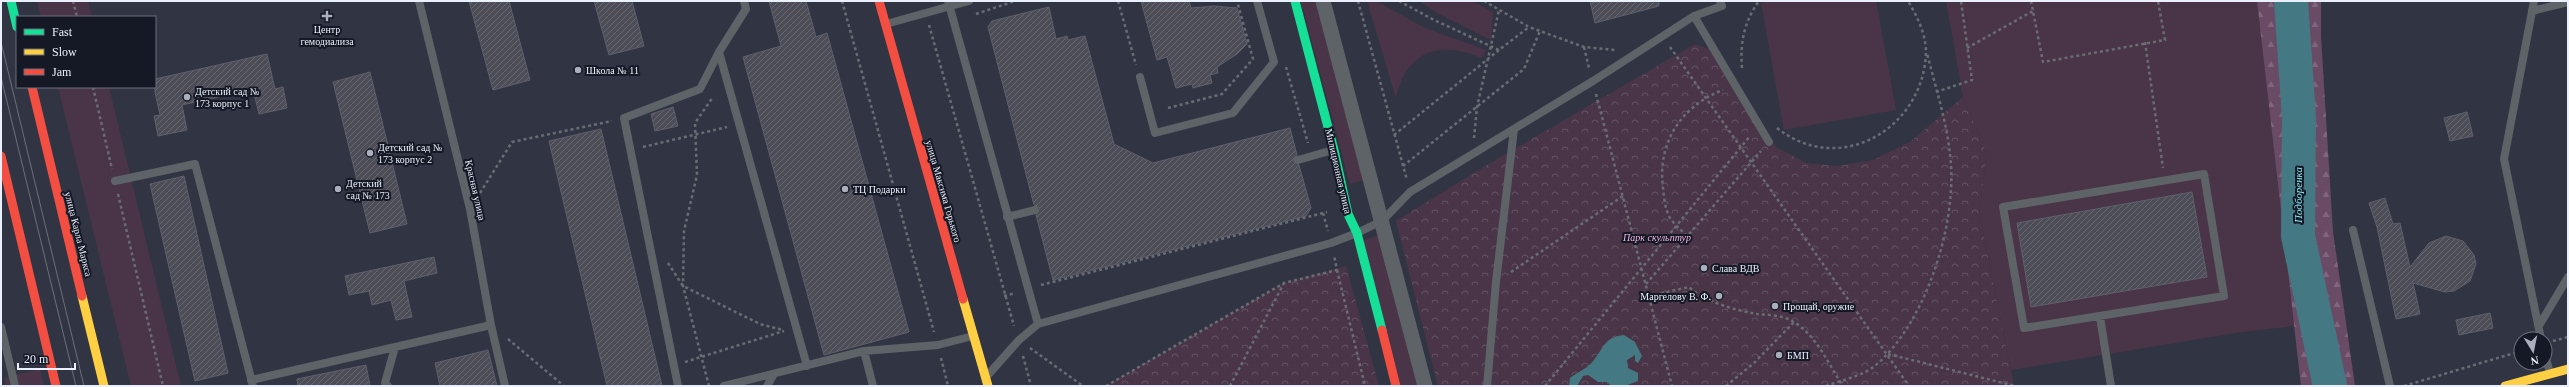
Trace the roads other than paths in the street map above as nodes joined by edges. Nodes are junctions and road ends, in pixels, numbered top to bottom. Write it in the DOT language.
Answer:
graph roads {
  1 [pos="11,1"];
  2 [pos="419,1"];
  3 [pos="744,1"];
  4 [pos="879,1"];
  5 [pos="969,1"];
  6 [pos="1257,1"];
  7 [pos="1295,1"];
  8 [pos="1323,1"];
  9 [pos="1720,1"];
  10 [pos="2534,1"];
  11 [pos="2568,2"];
  12 [pos="948,4"];
  13 [pos="2532,11"];
  14 [pos="1694,16"];
  15 [pos="16,23"];
  16 [pos="886,24"];
  17 [pos="719,52"];
  18 [pos="1140,78"];
  19 [pos="32,88"];
  20 [pos="1514,129"];
  21 [pos="1769,142"];
  22 [pos="1334,150"];
  23 [pos="1,156"];
  24 [pos="1298,160"];
  25 [pos="115,181"];
  26 [pos="1035,210"];
  27 [pos="1007,217"];
  28 [pos="1382,221"];
  29 [pos="2353,230"];
  30 [pos="1357,233"];
  31 [pos="2568,277"];
  32 [pos="2100,317"];
  33 [pos="491,324"];
  34 [pos="1038,324"];
  35 [pos="2540,324"];
  36 [pos="1,327"];
  37 [pos="2541,331"];
  38 [pos="975,336"];
  39 [pos="395,347"];
  40 [pos="864,351"];
  41 [pos="807,366"];
  42 [pos="2568,369"];
  43 [pos="2549,371"];
  44 [pos="774,374"];
  45 [pos="2550,374"];
  46 [pos="987,382"];
  47 [pos="252,383"];
  48 [pos="2511,385"];
  49 [pos="15,386"];
  50 [pos="56,386"];
  51 [pos="104,386"];
  52 [pos="388,386"];
  53 [pos="506,386"];
  54 [pos="678,386"];
  55 [pos="724,386"];
  56 [pos="767,386"];
  57 [pos="873,386"];
  58 [pos="1396,386"];
  59 [pos="1425,386"];
  60 [pos="1487,386"];
  61 [pos="2111,386"];
  62 [pos="2390,386"];
  1 -- 15 [label="main road"];
  2 -- 33 [label="lane, Красная улица"];
  3 -- 17 [label="lane"];
  4 -- 16 [label="main road, улица Максима Горького"];
  5 -- 12 [label="lane"];
  6 -- 18 [label="lane"];
  7 -- 22 [label="main road, Милиционная улица"];
  8 -- 28 [label="street"];
  9 -- 14 [label="lane"];
  10 -- 13 [label="lane"];
  11 -- 13 [label="lane"];
  12 -- 16 [label="lane"];
  12 -- 27 [label="lane"];
  13 -- 35 [label="lane"];
  14 -- 20 [label="lane"];
  14 -- 21 [label="lane"];
  16 -- 38 [label="main road, улица Максима Горького"];
  17 -- 41 [label="lane"];
  17 -- 54 [label="lane"];
  19 -- 51 [label="main road, улица Карла Маркса"];
  20 -- 28 [label="lane"];
  20 -- 60 [label="lane"];
  22 -- 24 [label="lane"];
  22 -- 30 [label="main road, Милиционная улица"];
  23 -- 50 [label="main road"];
  25 -- 47 [label="lane"];
  26 -- 27 [label="lane"];
  27 -- 34 [label="lane"];
  28 -- 30 [label="lane"];
  28 -- 59 [label="street"];
  29 -- 62 [label="lane"];
  30 -- 34 [label="lane"];
  30 -- 58 [label="main road, Милиционная улица"];
  31 -- 35 [label="lane"];
  32 -- 32 [label="lane"];
  32 -- 61 [label="lane"];
  33 -- 39 [label="lane"];
  33 -- 53 [label="lane, Красная улица"];
  34 -- 46 [label="lane"];
  35 -- 37 [label="lane"];
  36 -- 49 [label="lane"];
  38 -- 40 [label="lane"];
  38 -- 46 [label="main road, улица Максима Горького"];
  39 -- 47 [label="lane"];
  39 -- 52 [label="lane"];
  40 -- 41 [label="lane"];
  40 -- 57 [label="lane"];
  41 -- 44 [label="lane"];
  42 -- 45 [label="main road"];
  43 -- 45 [label="lane"];
  44 -- 55 [label="lane"];
  44 -- 56 [label="lane"];
  45 -- 48 [label="main road"];
}
